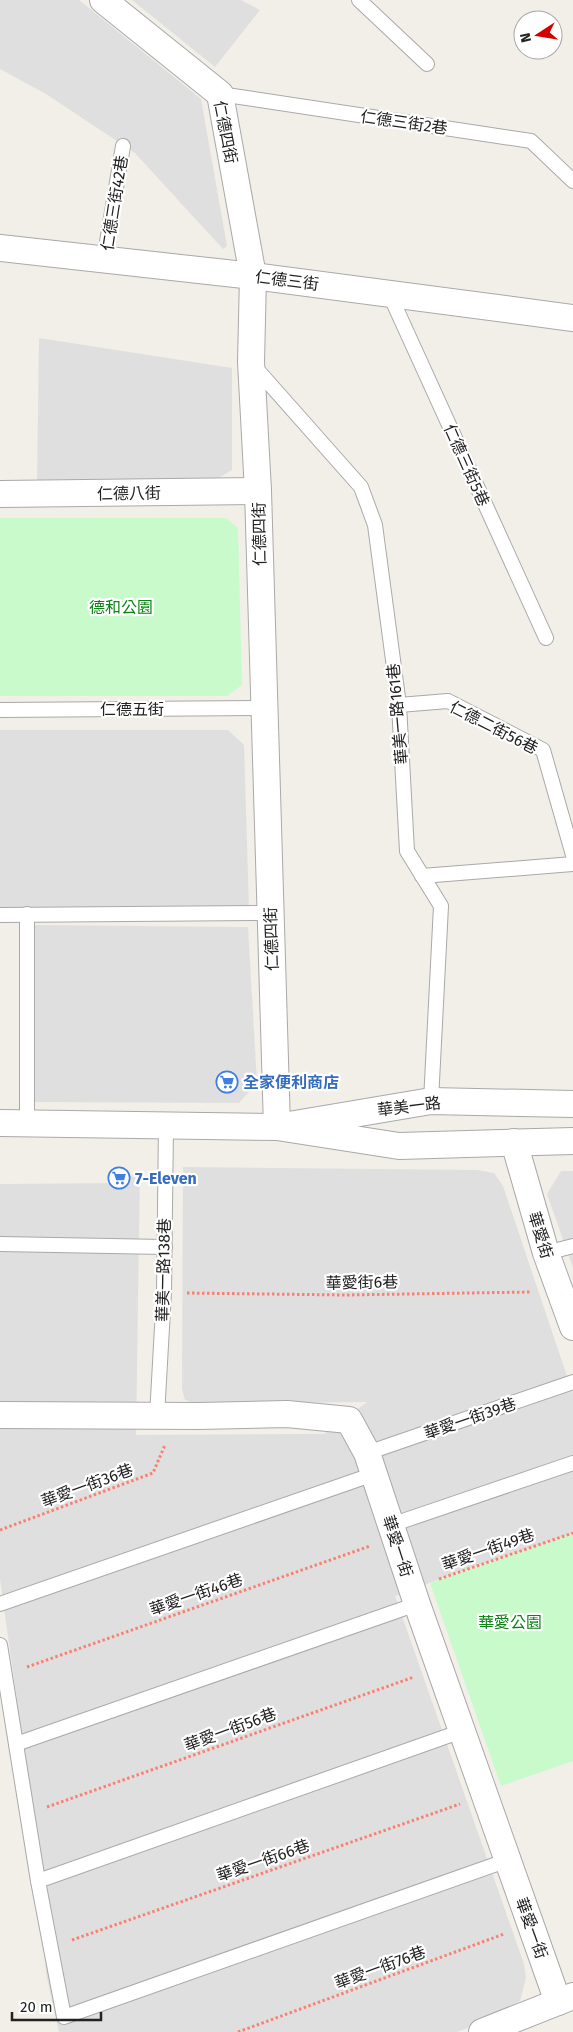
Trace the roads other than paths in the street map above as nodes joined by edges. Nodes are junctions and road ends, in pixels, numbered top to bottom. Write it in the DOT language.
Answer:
graph roads {
  1 [pos="103,0"];
  2 [pos="359,0"];
  3 [pos="427,64"];
  4 [pos="220,94"];
  5 [pos="123,146"];
  6 [pos="573,182"];
  7 [pos="0,248"];
  8 [pos="104,260"];
  9 [pos="252,276"];
  10 [pos="389,292"];
  11 [pos="573,318"];
  12 [pos="251,362"];
  13 [pos="258,491"];
  14 [pos="0,494"];
  15 [pos="546,638"];
  16 [pos="399,705"];
  17 [pos="264,708"];
  18 [pos="0,710"];
  19 [pos="573,855"];
  20 [pos="573,864"];
  21 [pos="422,876"];
  22 [pos="270,913"];
  23 [pos="0,914"];
  24 [pos="27,914"];
  25 [pos="431,1101"];
  26 [pos="573,1104"];
  27 [pos="0,1123"];
  28 [pos="27,1123"];
  29 [pos="166,1124"];
  30 [pos="277,1128"];
  31 [pos="514,1142"];
  32 [pos="573,1142"];
  33 [pos="0,1244"];
  34 [pos="573,1246"];
  35 [pos="165,1247"];
  36 [pos="546,1253"];
  37 [pos="573,1327"];
  38 [pos="573,1382"];
  39 [pos="0,1415"];
  40 [pos="166,1416"];
  41 [pos="370,1463"];
  42 [pos="573,1463"];
  43 [pos="393,1531"];
  44 [pos="415,1596"];
  45 [pos="0,1604"];
  46 [pos="0,1645"];
  47 [pos="462,1731"];
  48 [pos="16,1744"];
  49 [pos="508,1860"];
  50 [pos="38,1881"];
  51 [pos="566,1999"];
  52 [pos="482,2032"];
  1 -- 4 [label="street, 仁德四街"];
  2 -- 3 [label="lane"];
  4 -- 6 [label="lane, 仁德三街2巷"];
  4 -- 9 [label="street, 仁德四街"];
  5 -- 8 [label="lane, 仁德三街42巷"];
  7 -- 8 [label="street, 仁德三街"];
  8 -- 9 [label="street, 仁德三街"];
  9 -- 10 [label="street, 仁德三街"];
  9 -- 12 [label="street, 仁德四街"];
  10 -- 11 [label="street, 仁德三街"];
  10 -- 15 [label="lane, 仁德三街5巷"];
  12 -- 13 [label="street, 仁德四街"];
  12 -- 16 [label="lane, 華美一路161巷"];
  13 -- 14 [label="street, 仁德八街"];
  13 -- 17 [label="street, 仁德四街"];
  16 -- 19 [label="lane, 仁德二街56巷"];
  16 -- 21 [label="lane, 華美一路161巷"];
  17 -- 18 [label="lane, 仁德五街"];
  17 -- 22 [label="street, 仁德四街"];
  20 -- 21 [label="lane"];
  21 -- 25 [label="lane, 華美一路161巷"];
  22 -- 24 [label="lane"];
  22 -- 30 [label="street, 仁德四街"];
  23 -- 24 [label="lane"];
  24 -- 28 [label="lane"];
  25 -- 26 [label="street, 華美一路"];
  25 -- 30 [label="street, 華美一路"];
  27 -- 28 [label="street, 華美一路"];
  28 -- 29 [label="street, 華美一路"];
  29 -- 30 [label="street, 華美一路"];
  29 -- 35 [label="lane, 華美一路138巷"];
  30 -- 31 [label="street, 華美一路"];
  31 -- 32 [label="street, 華美一路"];
  31 -- 36 [label="street, 華愛街"];
  33 -- 35 [label="lane"];
  34 -- 36 [label="lane"];
  35 -- 40 [label="lane, 華美一路138巷"];
  36 -- 37 [label="street, 華愛街"];
  38 -- 41 [label="lane, 華愛一街39巷"];
  39 -- 40 [label="street, 華愛一街"];
  40 -- 41 [label="street, 華愛一街"];
  41 -- 43 [label="street, 華愛一街"];
  41 -- 45 [label="lane, 華愛一街39巷"];
  42 -- 43 [label="lane"];
  43 -- 44 [label="street, 華愛一街"];
  44 -- 47 [label="street, 華愛一街"];
  44 -- 48 [label="lane"];
  46 -- 48 [label="lane"];
  47 -- 49 [label="street, 華愛一街"];
  47 -- 50 [label="lane"];
  48 -- 50 [label="lane"];
  49 -- 50 [label="lane"];
  49 -- 51 [label="street, 華愛一街"];
  51 -- 52 [label="street, 華愛一街"];
}
